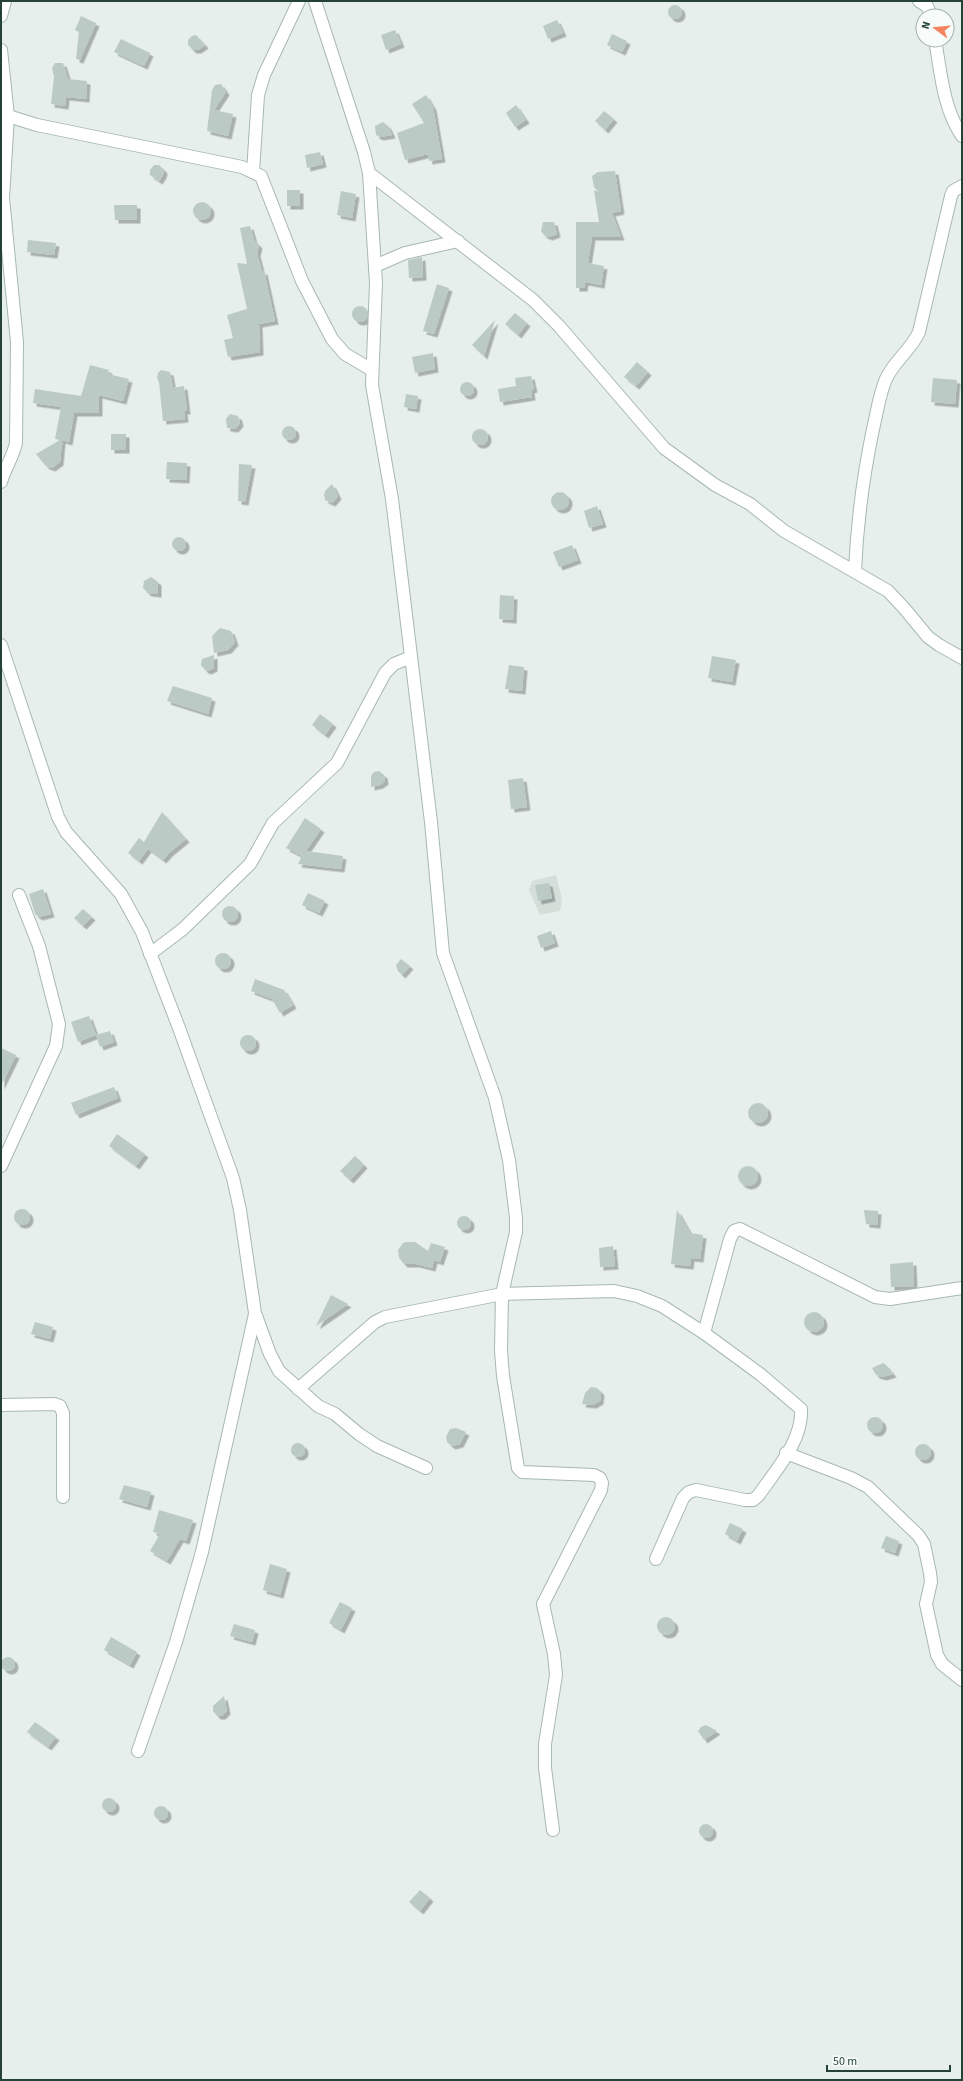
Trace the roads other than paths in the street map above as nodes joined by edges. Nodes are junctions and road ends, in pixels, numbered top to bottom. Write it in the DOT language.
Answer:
graph roads {
  1 [pos="5,1"];
  2 [pos="300,1"];
  3 [pos="315,1"];
  4 [pos="919,1"];
  5 [pos="928,8"];
  6 [pos="1,16"];
  7 [pos="936,48"];
  8 [pos="1,50"];
  9 [pos="8,116"];
  10 [pos="962,136"];
  11 [pos="254,172"];
  12 [pos="369,174"];
  13 [pos="962,186"];
  14 [pos="458,241"];
  15 [pos="375,266"];
  16 [pos="372,370"];
  17 [pos="1,482"];
  18 [pos="855,571"];
  19 [pos="1,645"];
  20 [pos="411,657"];
  21 [pos="962,658"];
  22 [pos="19,895"];
  23 [pos="150,954"];
  24 [pos="1,1166"];
  25 [pos="962,1288"];
  26 [pos="502,1294"];
  27 [pos="256,1313"];
  28 [pos="704,1333"];
  29 [pos="298,1389"];
  30 [pos="1,1405"];
  31 [pos="786,1454"];
  32 [pos="426,1468"];
  33 [pos="63,1497"];
  34 [pos="656,1559"];
  35 [pos="962,1680"];
  36 [pos="138,1751"];
  37 [pos="554,1830"];
  1 -- 6 [label="street"];
  2 -- 11 [label="street"];
  3 -- 12 [label="street"];
  4 -- 5 [label="street"];
  7 -- 10 [label="street"];
  8 -- 9 [label="street"];
  9 -- 11 [label="street"];
  9 -- 17 [label="street"];
  11 -- 16 [label="street"];
  12 -- 14 [label="street"];
  12 -- 15 [label="street"];
  13 -- 18 [label="street"];
  14 -- 15 [label="street"];
  14 -- 18 [label="street"];
  15 -- 16 [label="street"];
  16 -- 20 [label="street"];
  18 -- 21 [label="street"];
  19 -- 23 [label="street"];
  20 -- 23 [label="street"];
  20 -- 26 [label="street"];
  22 -- 24 [label="street"];
  23 -- 27 [label="street"];
  25 -- 28 [label="street"];
  26 -- 28 [label="street"];
  26 -- 29 [label="street"];
  26 -- 37 [label="street"];
  27 -- 29 [label="street"];
  27 -- 36 [label="street"];
  28 -- 31 [label="street"];
  29 -- 32 [label="street"];
  30 -- 33 [label="street"];
  31 -- 34 [label="street"];
  31 -- 35 [label="street"];
}
